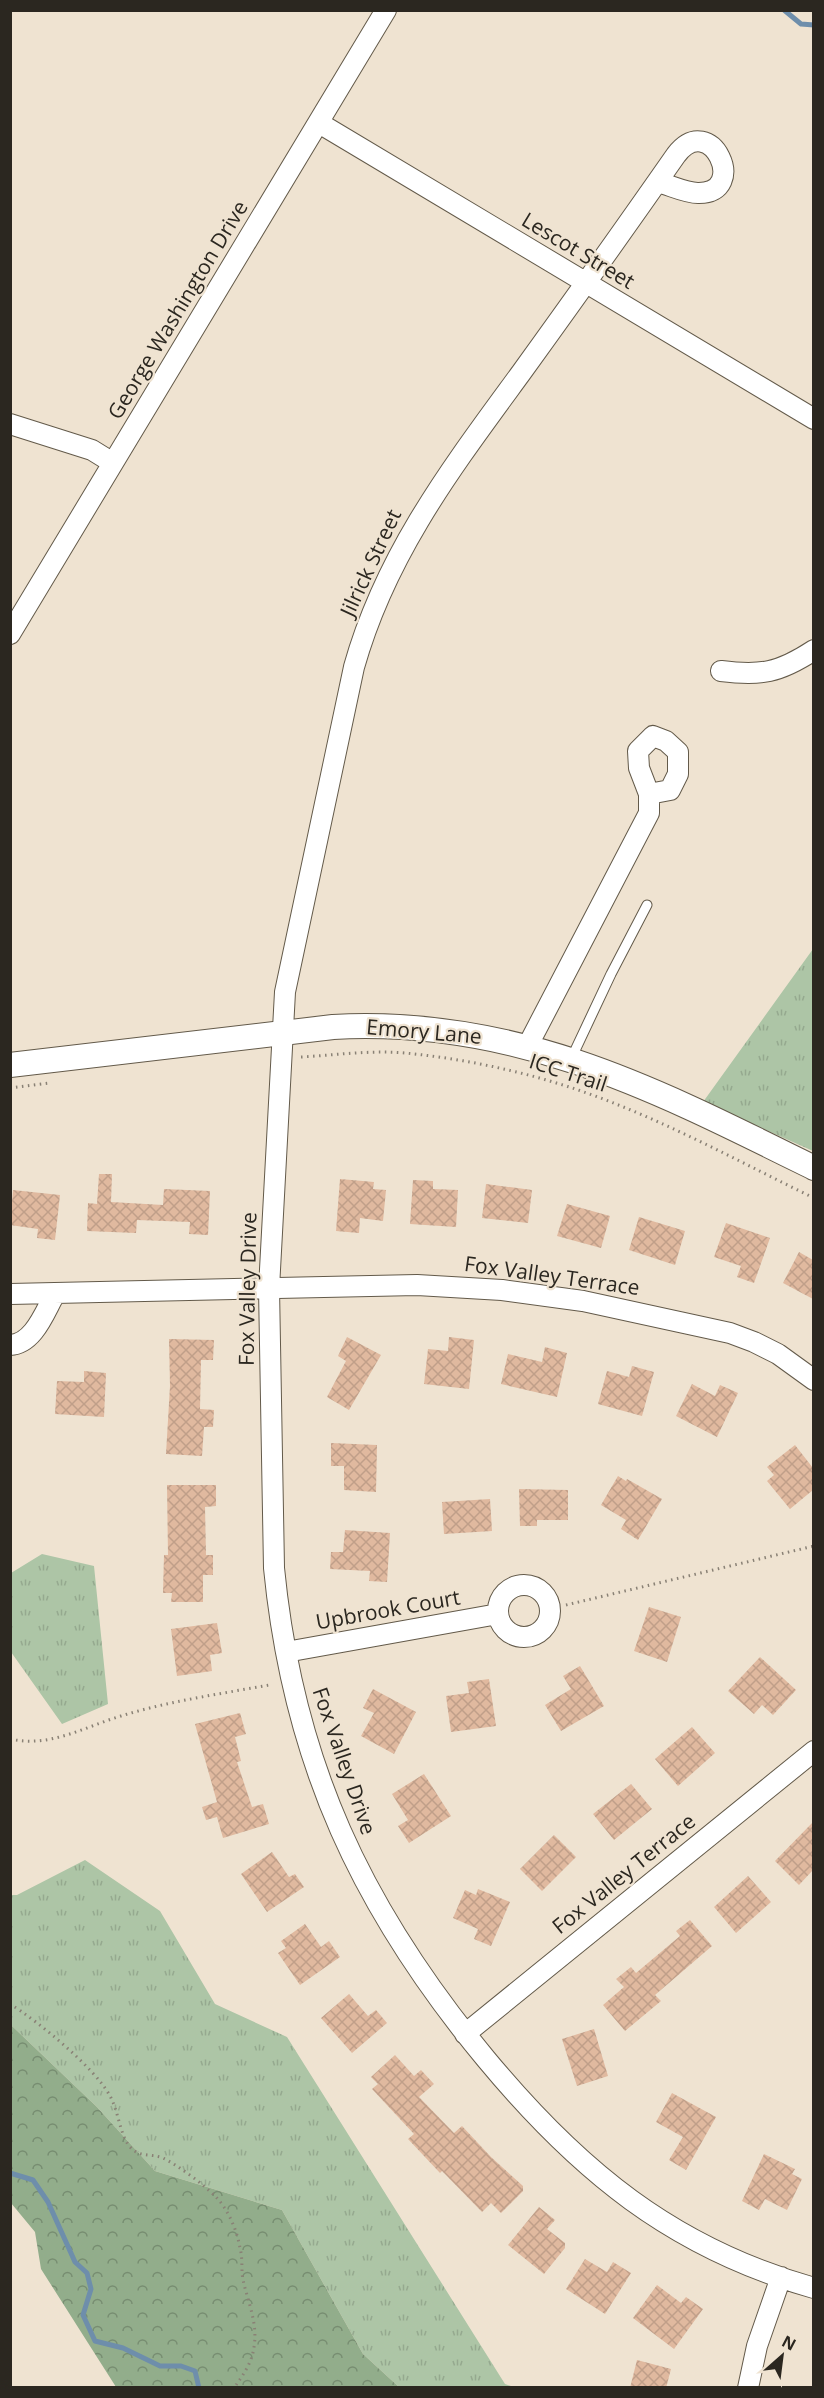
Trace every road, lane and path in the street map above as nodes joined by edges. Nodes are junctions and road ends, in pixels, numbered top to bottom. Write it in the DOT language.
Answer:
graph roads {
  1 [pos="386,10"];
  2 [pos="319,123"];
  3 [pos="657,182"];
  4 [pos="585,284"];
  5 [pos="813,419"];
  6 [pos="10,424"];
  7 [pos="113,463"];
  8 [pos="10,634"];
  9 [pos="813,650"];
  10 [pos="721,671"];
  11 [pos="650,794"];
  12 [pos="647,905"];
  13 [pos="284,1032"];
  14 [pos="527,1047"];
  15 [pos="294,1057"];
  16 [pos="571,1059"];
  17 [pos="10,1065"];
  18 [pos="813,1168"];
  19 [pos="813,1198"];
  20 [pos="269,1288"];
  21 [pos="10,1294"];
  22 [pos="55,1294"];
  23 [pos="10,1345"];
  24 [pos="813,1380"];
  25 [pos="813,1546"];
  26 [pos="566,1605"];
  27 [pos="498,1614"];
  28 [pos="286,1652"];
  29 [pos="269,1685"];
  30 [pos="10,1739"];
  31 [pos="813,1751"];
  32 [pos="10,2004"];
  33 [pos="465,2034"];
  34 [pos="781,2277"];
  35 [pos="813,2288"];
  36 [pos="234,2388"];
  37 [pos="748,2388"];
  1 -- 2 [label="street, George Washington Drive"];
  2 -- 4 [label="street, Lescot Street"];
  2 -- 7 [label="street, George Washington Drive"];
  3 -- 4 [label="street, Jilrick Street"];
  4 -- 5 [label="street, Lescot Street"];
  4 -- 13 [label="street, Jilrick Street"];
  6 -- 7 [label="street"];
  7 -- 8 [label="street, George Washington Drive"];
  9 -- 10 [label="street"];
  11 -- 14 [label="street"];
  12 -- 16 [label="lane"];
  13 -- 14 [label="street, Emory Lane"];
  13 -- 17 [label="street, Emory Lane"];
  13 -- 20 [label="street, Fox Valley Drive"];
  14 -- 16 [label="street, Emory Lane"];
  15 -- 19 [label="path, ICC Trail"];
  16 -- 18 [label="street, Emory Lane"];
  20 -- 22 [label="street, Fox Valley Terrace"];
  20 -- 24 [label="street, Fox Valley Terrace"];
  20 -- 28 [label="street, Fox Valley Drive"];
  21 -- 22 [label="street, Fox Valley Terrace"];
  22 -- 23 [label="street"];
  25 -- 26 [label="path"];
  27 -- 28 [label="street, Upbrook Court"];
  28 -- 33 [label="street, Fox Valley Drive"];
  29 -- 30 [label="path"];
  31 -- 33 [label="street, Fox Valley Terrace"];
  32 -- 36 [label="path"];
  33 -- 34 [label="street, Fox Valley Drive"];
  34 -- 35 [label="street, Fox Valley Drive"];
  34 -- 37 [label="street"];
}
